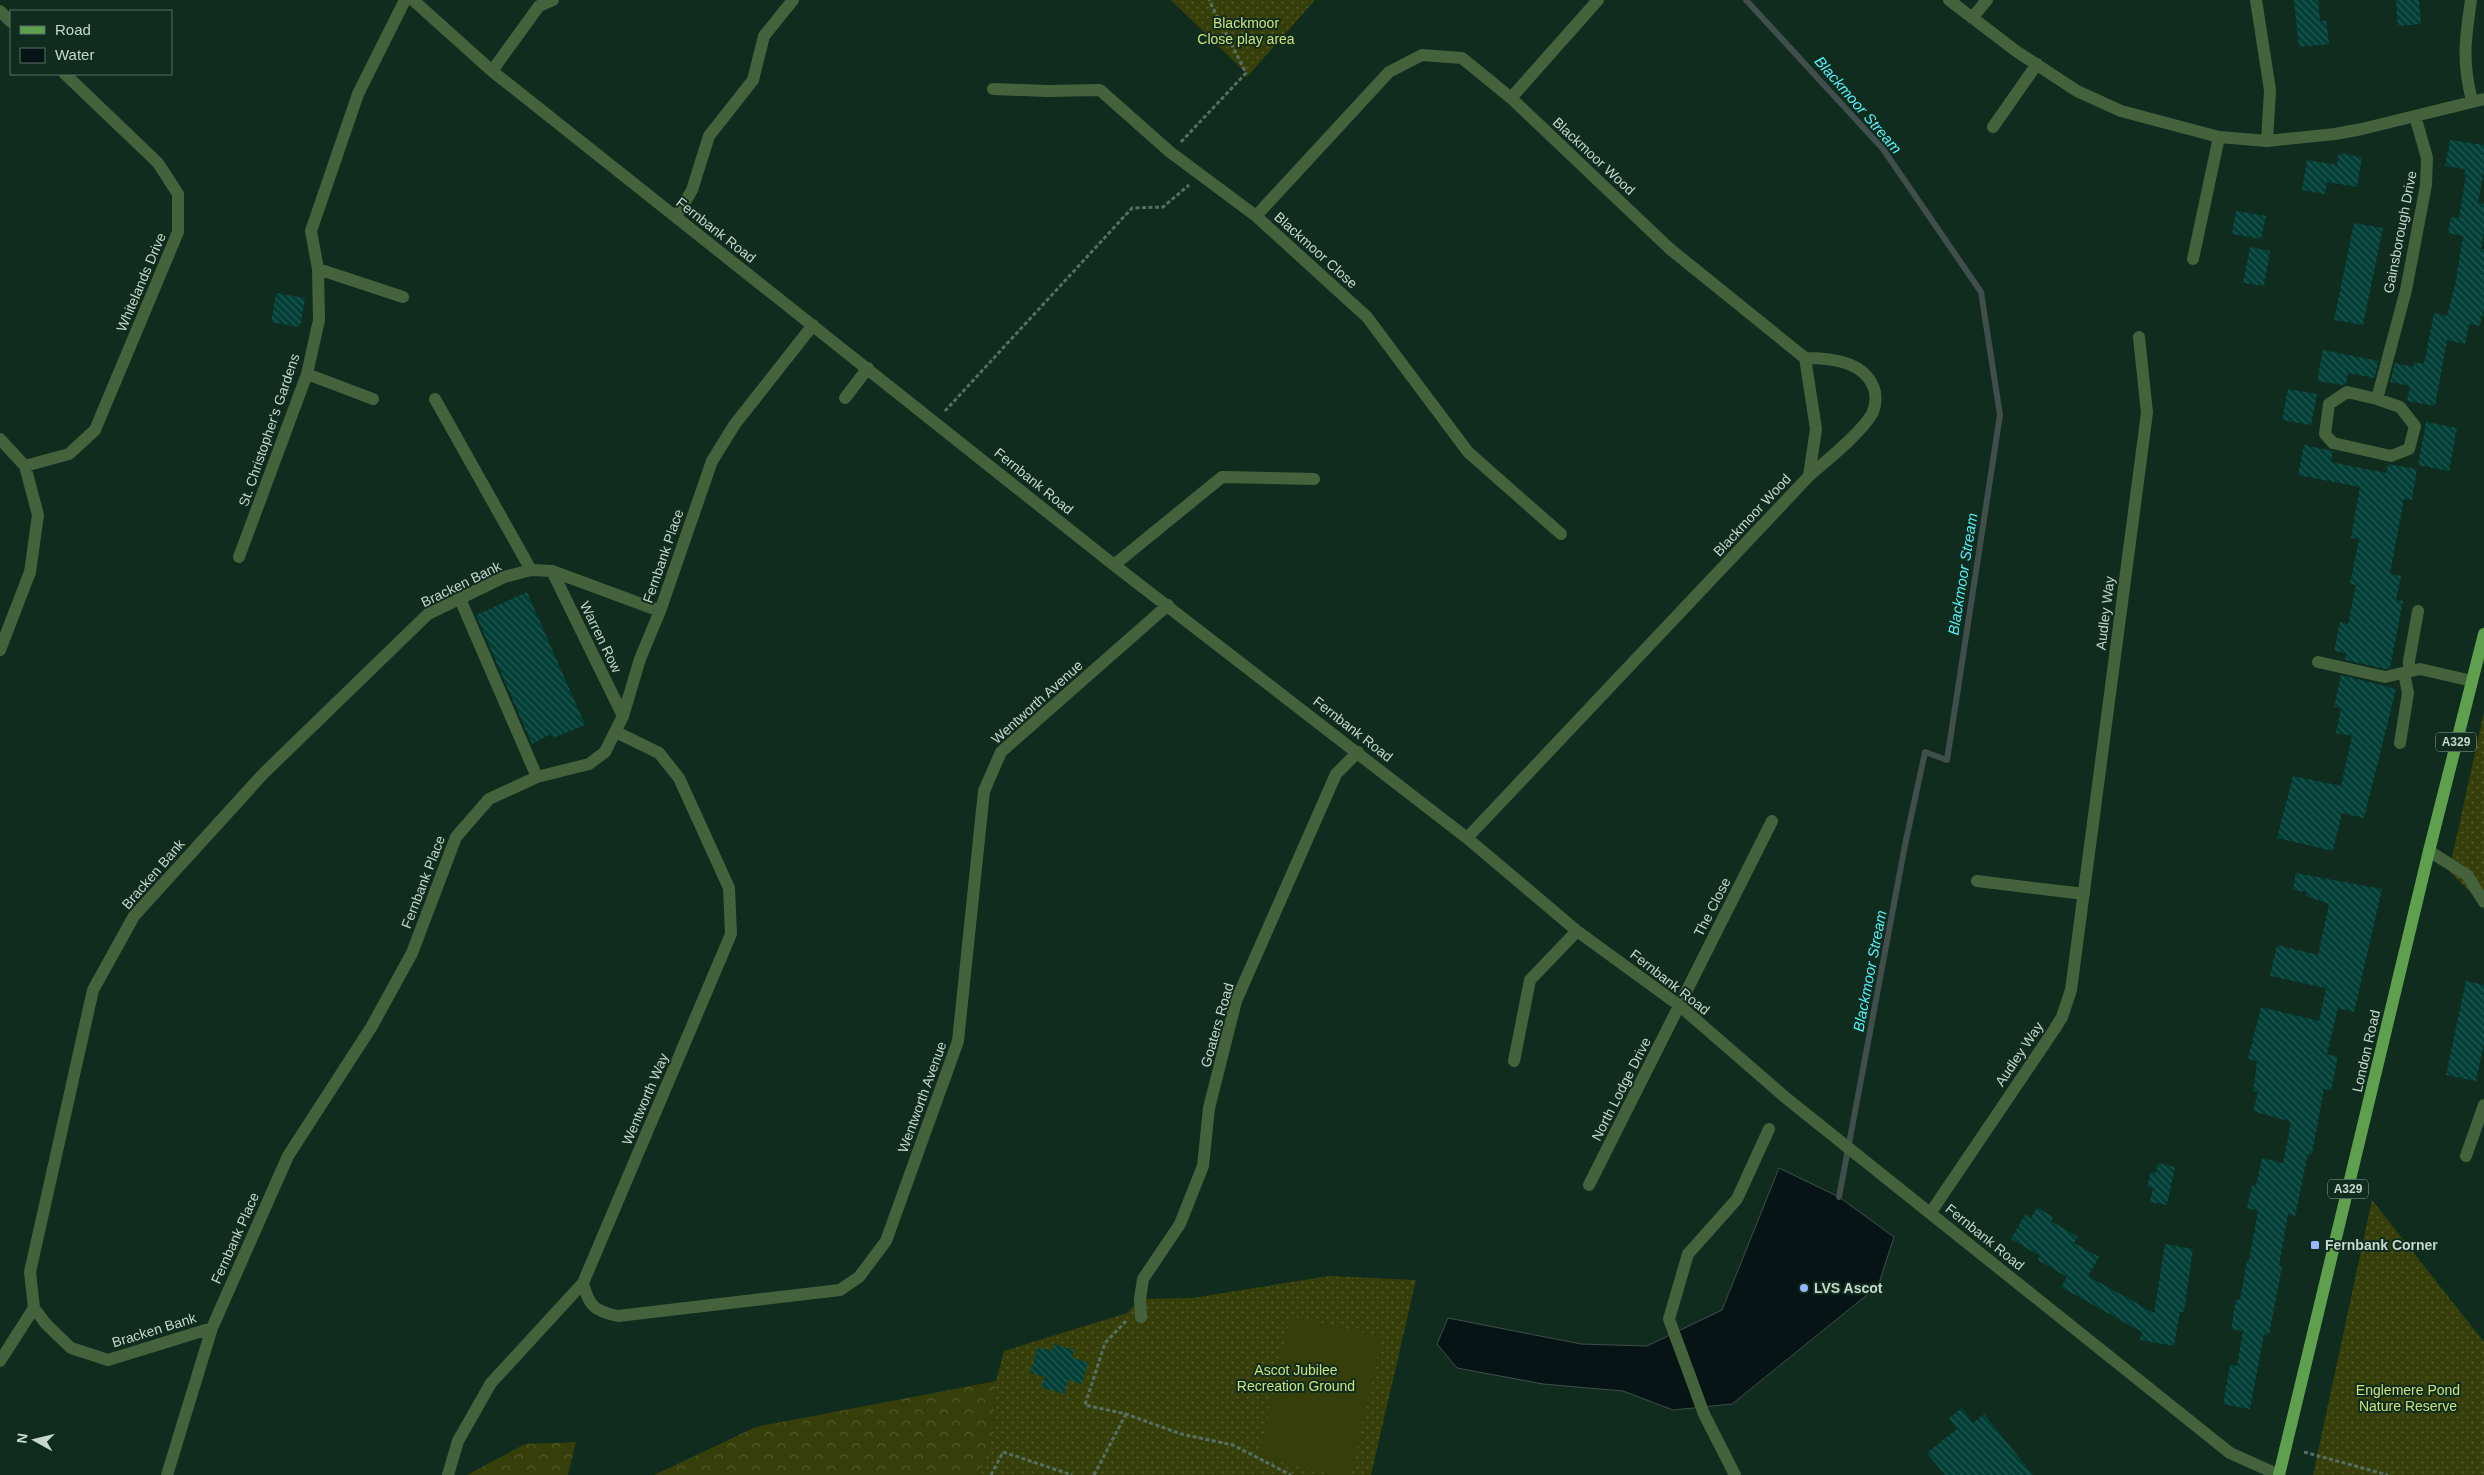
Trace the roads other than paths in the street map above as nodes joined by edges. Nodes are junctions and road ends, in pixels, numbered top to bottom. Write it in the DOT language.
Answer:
graph roads {
  1 [pos="405,0"];
  2 [pos="413,0"];
  3 [pos="553,0"];
  4 [pos="793,0"];
  5 [pos="1598,0"];
  6 [pos="1949,0"];
  7 [pos="1987,0"];
  8 [pos="2256,0"];
  9 [pos="2471,0"];
  10 [pos="1972,18"];
  11 [pos="2037,64"];
  12 [pos="492,71"];
  13 [pos="66,75"];
  14 [pos="993,89"];
  15 [pos="1511,98"];
  16 [pos="2478,100"];
  17 [pos="2416,116"];
  18 [pos="1993,127"];
  19 [pos="2220,137"];
  20 [pos="2267,141"];
  21 [pos="676,216"];
  22 [pos="1256,216"];
  23 [pos="2193,258"];
  24 [pos="318,269"];
  25 [pos="403,297"];
  26 [pos="813,325"];
  27 [pos="2139,337"];
  28 [pos="1805,358"];
  29 [pos="868,368"];
  30 [pos="307,374"];
  31 [pos="845,398"];
  32 [pos="373,399"];
  33 [pos="436,399"];
  34 [pos="2377,399"];
  35 [pos="0,439"];
  36 [pos="25,466"];
  37 [pos="1809,476"];
  38 [pos="1314,479"];
  39 [pos="1560,534"];
  40 [pos="239,557"];
  41 [pos="1114,565"];
  42 [pos="531,570"];
  43 [pos="552,572"];
  44 [pos="460,599"];
  45 [pos="1168,605"];
  46 [pos="660,611"];
  47 [pos="2418,611"];
  48 [pos="2484,634"];
  49 [pos="0,650"];
  50 [pos="2318,662"];
  51 [pos="2407,672"];
  52 [pos="2472,681"];
  53 [pos="623,716"];
  54 [pos="616,732"];
  55 [pos="2400,743"];
  56 [pos="1358,752"];
  57 [pos="537,778"];
  58 [pos="1772,821"];
  59 [pos="1467,838"];
  60 [pos="2429,851"];
  61 [pos="1977,881"];
  62 [pos="2084,894"];
  63 [pos="2484,902"];
  64 [pos="1577,931"];
  65 [pos="1680,1006"];
  66 [pos="1514,1061"];
  67 [pos="2484,1105"];
  68 [pos="1770,1130"];
  69 [pos="2466,1156"];
  70 [pos="1589,1185"];
  71 [pos="1930,1212"];
  72 [pos="583,1283"];
  73 [pos="34,1308"];
  74 [pos="1141,1317"];
  75 [pos="212,1328"];
  76 [pos="0,1361"];
  77 [pos="166,1475"];
  78 [pos="448,1475"];
  79 [pos="1735,1475"];
  80 [pos="2279,1475"];
  1 -- 24 [label="street, St. Christopher's Gardens"];
  2 -- 12 [label="street, Fernbank Road"];
  3 -- 12 [label="street"];
  4 -- 21 [label="street"];
  5 -- 15 [label="street"];
  6 -- 10 [label="street"];
  7 -- 10 [label="street"];
  8 -- 20 [label="street"];
  9 -- 16 [label="street"];
  10 -- 11 [label="street"];
  11 -- 18 [label="street"];
  11 -- 19 [label="street"];
  12 -- 21 [label="street, Fernbank Road"];
  13 -- 36 [label="street, Whitelands Drive"];
  14 -- 22 [label="street, Blackmoor Close"];
  15 -- 22 [label="street, Blackmoor Wood"];
  15 -- 28 [label="street, Blackmoor Wood"];
  16 -- 17 [label="street"];
  17 -- 20 [label="street"];
  17 -- 34 [label="street, Gainsborough Drive"];
  19 -- 20 [label="street"];
  19 -- 23 [label="street"];
  21 -- 26 [label="street, Fernbank Road"];
  22 -- 39 [label="street, Blackmoor Close"];
  24 -- 25 [label="street"];
  24 -- 30 [label="street, St. Christopher's Gardens"];
  26 -- 29 [label="street, Fernbank Road"];
  26 -- 46 [label="street, Fernbank Place"];
  27 -- 62 [label="street, Audley Way"];
  28 -- 37 [label="street, Blackmoor Wood"];
  28 -- 37 [label="street"];
  29 -- 31 [label="street"];
  29 -- 41 [label="street, Fernbank Road"];
  30 -- 32 [label="street"];
  30 -- 40 [label="street, St. Christopher's Gardens"];
  33 -- 42 [label="street"];
  34 -- 34 [label="street"];
  35 -- 36 [label="street"];
  36 -- 49 [label="street"];
  37 -- 59 [label="street, Blackmoor Wood"];
  38 -- 41 [label="street"];
  41 -- 45 [label="street, Fernbank Road"];
  42 -- 43 [label="street, Bracken Bank"];
  42 -- 44 [label="street, Bracken Bank"];
  43 -- 46 [label="street, Bracken Bank"];
  43 -- 53 [label="street, Warren Row"];
  44 -- 57 [label="street"];
  44 -- 73 [label="street, Bracken Bank"];
  45 -- 56 [label="street, Fernbank Road"];
  45 -- 72 [label="street, Wentworth Avenue"];
  46 -- 53 [label="street, Fernbank Place"];
  47 -- 51 [label="street"];
  48 -- 52 [label="main road, London Road / A329"];
  50 -- 51 [label="street"];
  51 -- 52 [label="street"];
  51 -- 55 [label="street"];
  52 -- 60 [label="main road, London Road / A329"];
  53 -- 54 [label="street, Fernbank Place"];
  54 -- 57 [label="street, Fernbank Place"];
  54 -- 72 [label="street, Wentworth Way"];
  56 -- 59 [label="street, Fernbank Road"];
  56 -- 74 [label="street, Goaters Road"];
  57 -- 75 [label="street, Fernbank Place"];
  58 -- 65 [label="street, The Close"];
  59 -- 64 [label="street, Fernbank Road"];
  60 -- 63 [label="street"];
  60 -- 80 [label="main road, London Road / A329"];
  61 -- 62 [label="street"];
  62 -- 71 [label="street, Audley Way"];
  64 -- 65 [label="street, Fernbank Road"];
  64 -- 66 [label="street"];
  65 -- 70 [label="street, North Lodge Drive"];
  65 -- 71 [label="street, Fernbank Road"];
  67 -- 69 [label="street"];
  68 -- 79 [label="street"];
  71 -- 80 [label="street, Fernbank Road"];
  72 -- 78 [label="street, Wentworth Way"];
  73 -- 75 [label="street, Bracken Bank"];
  73 -- 76 [label="street"];
  75 -- 77 [label="street, Fernbank Place"];
}
